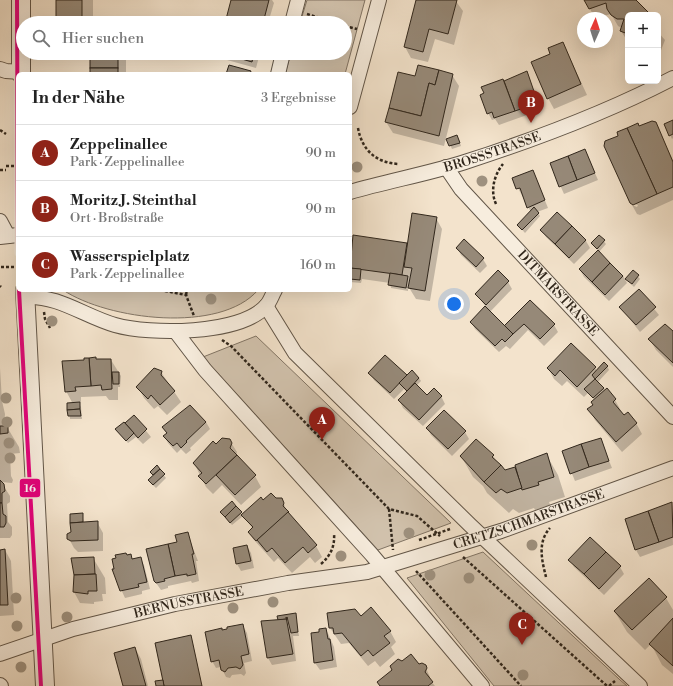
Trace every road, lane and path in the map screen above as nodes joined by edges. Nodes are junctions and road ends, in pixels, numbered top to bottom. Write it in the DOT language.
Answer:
graph roads {
  1 [pos="22,0"];
  2 [pos="298,0"];
  3 [pos="379,0"];
  4 [pos="303,13"];
  5 [pos="22,16"];
  6 [pos="294,16"];
  7 [pos="313,16"];
  8 [pos="352,28"];
  9 [pos="357,29"];
  10 [pos="21,60"];
  11 [pos="281,60"];
  12 [pos="0,69"];
  13 [pos="16,72"];
  14 [pos="21,72"];
  15 [pos="278,72"];
  16 [pos="673,78"];
  17 [pos="352,100"];
  18 [pos="358,128"];
  19 [pos="0,130"];
  20 [pos="6,134"];
  21 [pos="506,162"];
  22 [pos="405,165"];
  23 [pos="16,166"];
  24 [pos="446,167"];
  25 [pos="0,170"];
  26 [pos="352,191"];
  27 [pos="498,210"];
  28 [pos="0,221"];
  29 [pos="9,236"];
  30 [pos="16,266"];
  31 [pos="1,268"];
  32 [pos="170,292"];
  33 [pos="187,292"];
  34 [pos="273,292"];
  35 [pos="26,294"];
  36 [pos="186,295"];
  37 [pos="266,306"];
  38 [pos="194,316"];
  39 [pos="176,332"];
  40 [pos="220,338"];
  41 [pos="673,417"];
  42 [pos="673,468"];
  43 [pos="389,509"];
  44 [pos="554,525"];
  45 [pos="450,529"];
  46 [pos="334,532"];
  47 [pos="437,533"];
  48 [pos="482,536"];
  49 [pos="442,538"];
  50 [pos="398,554"];
  51 [pos="460,554"];
  52 [pos="319,566"];
  53 [pos="382,567"];
  54 [pos="412,567"];
  55 [pos="546,577"];
  56 [pos="42,640"];
  57 [pos="0,654"];
  58 [pos="45,686"];
  59 [pos="482,686"];
  60 [pos="520,686"];
  61 [pos="607,686"];
  62 [pos="640,686"];
  1 -- 5 [label="street"];
  2 -- 6 [label="street"];
  3 -- 17 [label="street"];
  4 -- 7 [label="path"];
  8 -- 9 [label="path"];
  10 -- 14 [label="street"];
  11 -- 15 [label="street"];
  12 -- 13 [label="street"];
  16 -- 24 [label="street, BROSSSTRASSE"];
  18 -- 22 [label="path"];
  19 -- 20 [label="path"];
  21 -- 27 [label="path"];
  23 -- 25 [label="path"];
  24 -- 26 [label="street, BROSSSTRASSE"];
  24 -- 41 [label="street, DITMARSTRASSE"];
  28 -- 29 [label="street"];
  30 -- 31 [label="path"];
  32 -- 36 [label="path"];
  33 -- 36 [label="path"];
  34 -- 37 [label="street"];
  35 -- 39 [label="street"];
  35 -- 56 [label="street"];
  36 -- 38 [label="path"];
  37 -- 39 [label="street"];
  37 -- 48 [label="street"];
  39 -- 53 [label="street"];
  40 -- 43 [label="path"];
  42 -- 48 [label="street, CRETZSCHMARSTRASSE"];
  43 -- 47 [label="path"];
  43 -- 50 [label="path"];
  44 -- 55 [label="path"];
  45 -- 47 [label="path"];
  46 -- 52 [label="path"];
  47 -- 49 [label="path"];
  48 -- 53 [label="street, CRETZSCHMARSTRASSE"];
  48 -- 62 [label="street"];
  51 -- 61 [label="path"];
  53 -- 56 [label="street, BERNUSSTRASSE"];
  53 -- 59 [label="street"];
  54 -- 60 [label="path"];
  56 -- 57 [label="street, BERNUSSTRASSE"];
  56 -- 58 [label="street"];
}
